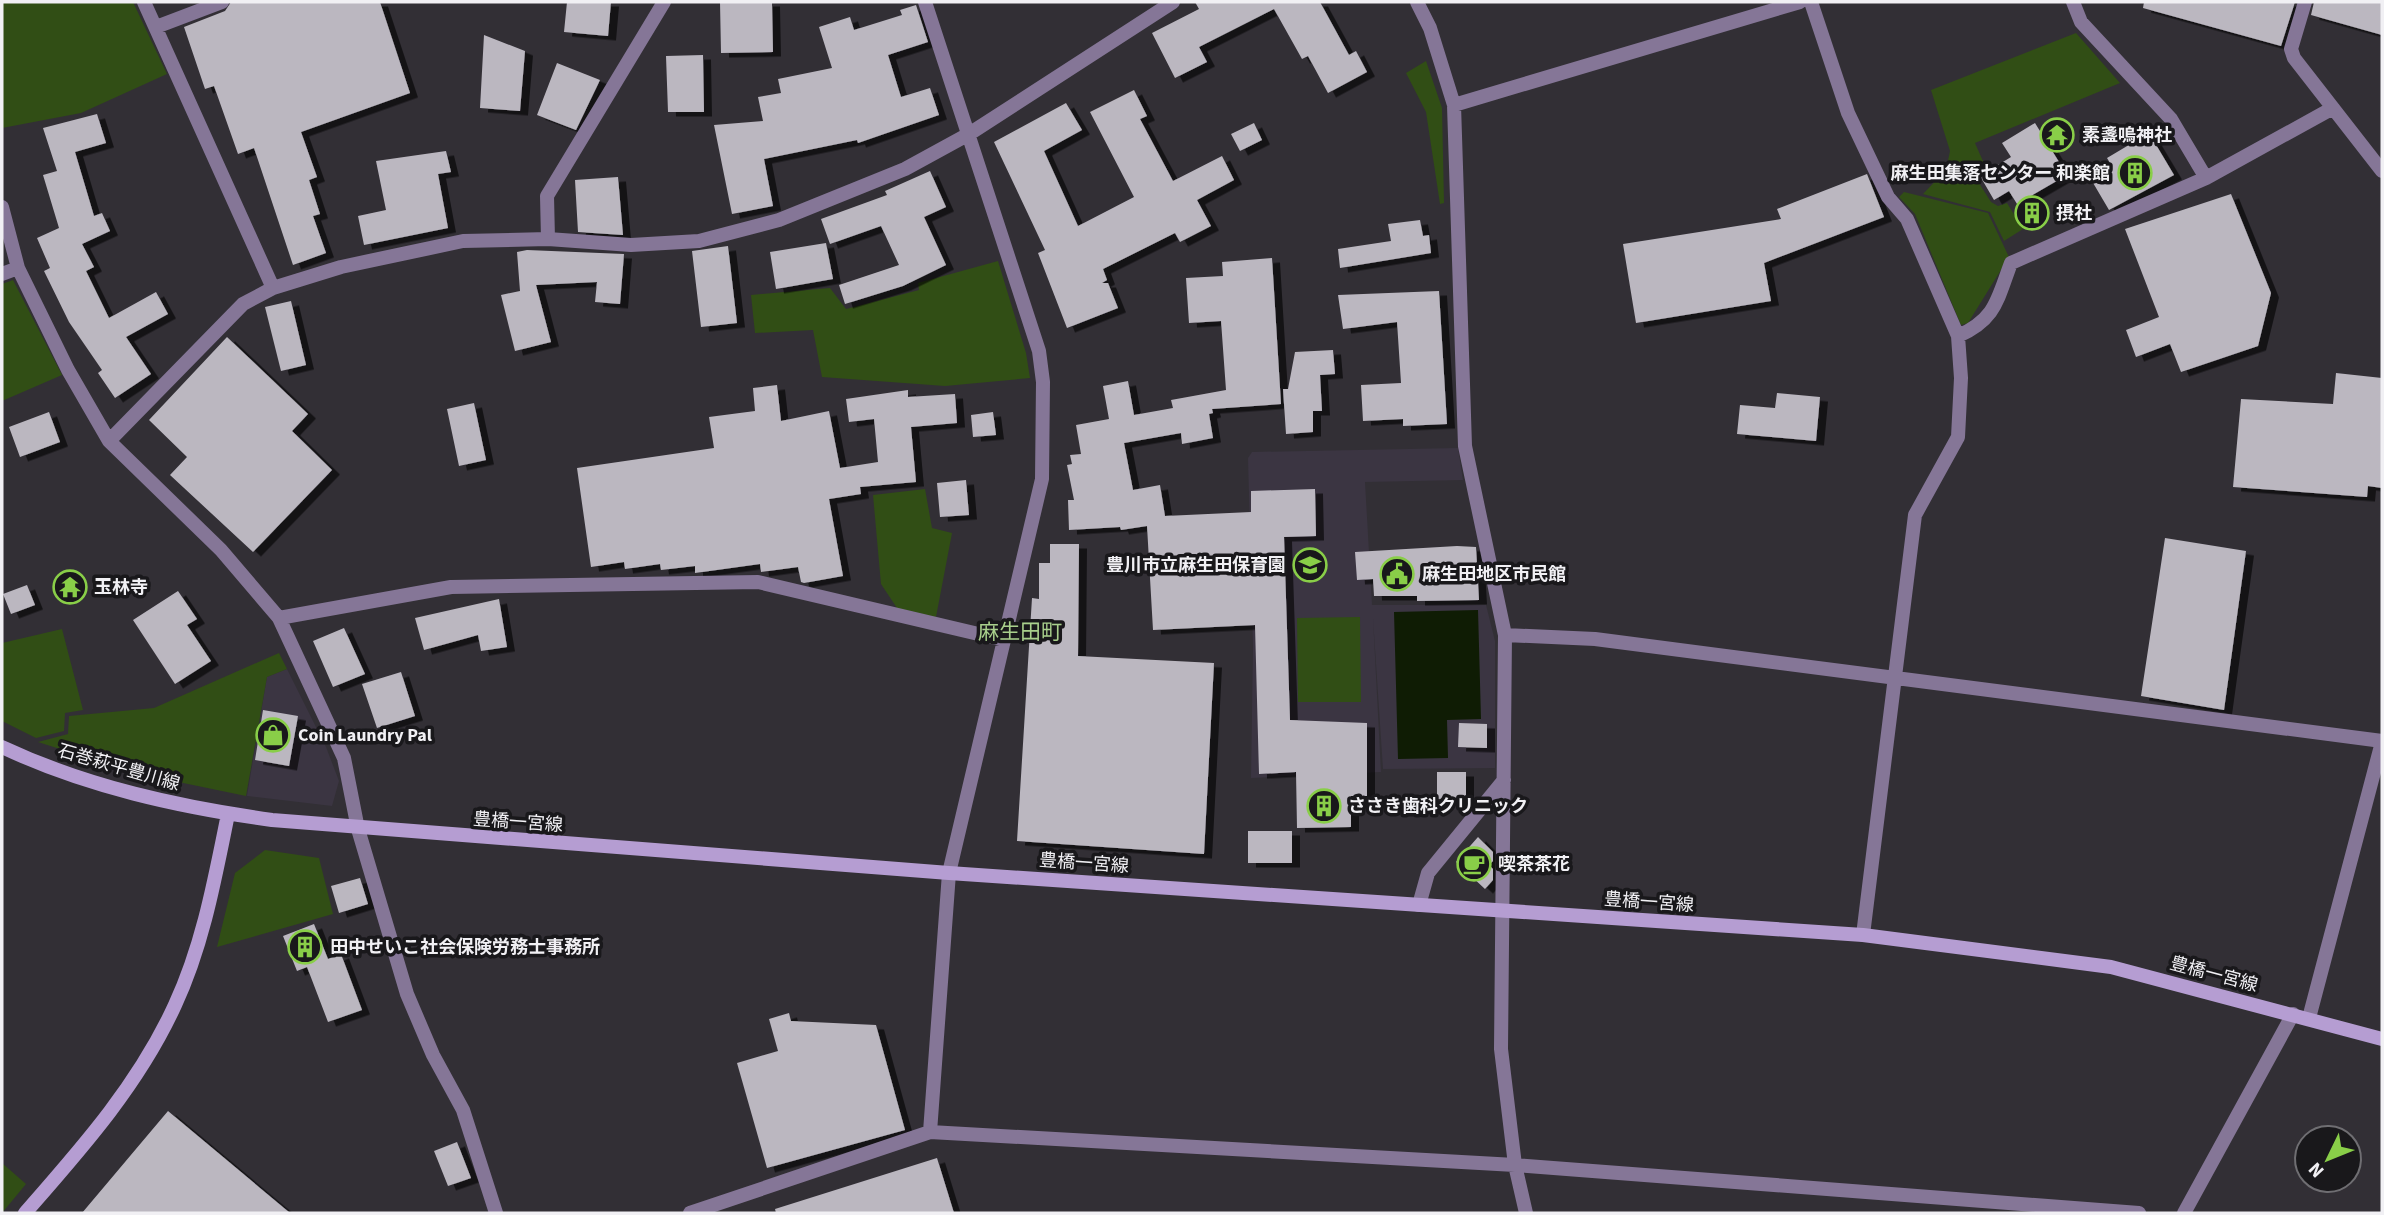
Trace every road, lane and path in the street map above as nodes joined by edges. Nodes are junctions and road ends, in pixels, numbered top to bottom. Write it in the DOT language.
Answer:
graph roads {
  1 [pos="144,2"];
  2 [pos="222,2"];
  3 [pos="664,2"];
  4 [pos="925,2"];
  5 [pos="1173,2"];
  6 [pos="1417,2"];
  7 [pos="1800,2"];
  8 [pos="1811,2"];
  9 [pos="2073,2"];
  10 [pos="2305,2"];
  11 [pos="156,27"];
  12 [pos="1454,105"];
  13 [pos="2333,108"];
  14 [pos="969,134"];
  15 [pos="2382,171"];
  16 [pos="2206,178"];
  17 [pos="2,207"];
  18 [pos="548,239"];
  19 [pos="18,268"];
  20 [pos="2,274"];
  21 [pos="273,288"];
  22 [pos="1958,336"];
  23 [pos="110,441"];
  24 [pos="279,618"];
  25 [pos="1505,635"];
  26 [pos="1004,640"];
  27 [pos="1895,680"];
  28 [pos="2382,741"];
  29 [pos="2,747"];
  30 [pos="1504,780"];
  31 [pos="228,814"];
  32 [pos="358,829"];
  33 [pos="949,873"];
  34 [pos="1419,905"];
  35 [pos="1503,912"];
  36 [pos="1863,934"];
  37 [pos="2293,1014"];
  38 [pos="2309,1018"];
  39 [pos="2382,1039"];
  40 [pos="930,1132"];
  41 [pos="1515,1165"];
  42 [pos="735,1206"];
  43 [pos="25,1213"];
  44 [pos="496,1213"];
  45 [pos="690,1213"];
  46 [pos="1526,1213"];
  47 [pos="2139,1213"];
  48 [pos="2184,1213"];
  1 -- 11 [label="street"];
  2 -- 11 [label="street"];
  3 -- 18 [label="street"];
  4 -- 14 [label="street"];
  5 -- 14 [label="street"];
  6 -- 12 [label="street"];
  7 -- 12 [label="street"];
  8 -- 22 [label="street"];
  9 -- 16 [label="street"];
  10 -- 13 [label="street"];
  11 -- 21 [label="street"];
  12 -- 25 [label="street"];
  13 -- 15 [label="street"];
  13 -- 16 [label="street"];
  14 -- 18 [label="street"];
  14 -- 26 [label="street"];
  16 -- 22 [label="street"];
  17 -- 19 [label="street"];
  18 -- 21 [label="street"];
  19 -- 20 [label="street"];
  19 -- 23 [label="street"];
  21 -- 23 [label="street"];
  22 -- 27 [label="street"];
  23 -- 24 [label="street"];
  24 -- 26 [label="street"];
  24 -- 32 [label="street"];
  25 -- 27 [label="street"];
  25 -- 30 [label="street"];
  26 -- 33 [label="street"];
  27 -- 28 [label="street"];
  27 -- 36 [label="street"];
  28 -- 38 [label="street"];
  29 -- 31 [label="main road, 石巻萩平豊川線"];
  30 -- 34 [label="street"];
  30 -- 35 [label="street"];
  31 -- 32 [label="main road, 豊橋一宮線"];
  31 -- 43 [label="main road"];
  32 -- 33 [label="main road, 豊橋一宮線"];
  32 -- 44 [label="street"];
  33 -- 34 [label="main road, 豊橋一宮線"];
  33 -- 40 [label="street"];
  34 -- 35 [label="main road, 豊橋一宮線"];
  35 -- 36 [label="main road, 豊橋一宮線"];
  35 -- 41 [label="street"];
  36 -- 37 [label="main road, 豊橋一宮線"];
  37 -- 38 [label="main road, 豊橋一宮線"];
  37 -- 48 [label="street"];
  38 -- 39 [label="main road, 豊橋一宮線"];
  40 -- 41 [label="street"];
  40 -- 42 [label="street"];
  41 -- 46 [label="street"];
  41 -- 47 [label="street"];
  42 -- 45 [label="street"];
}
